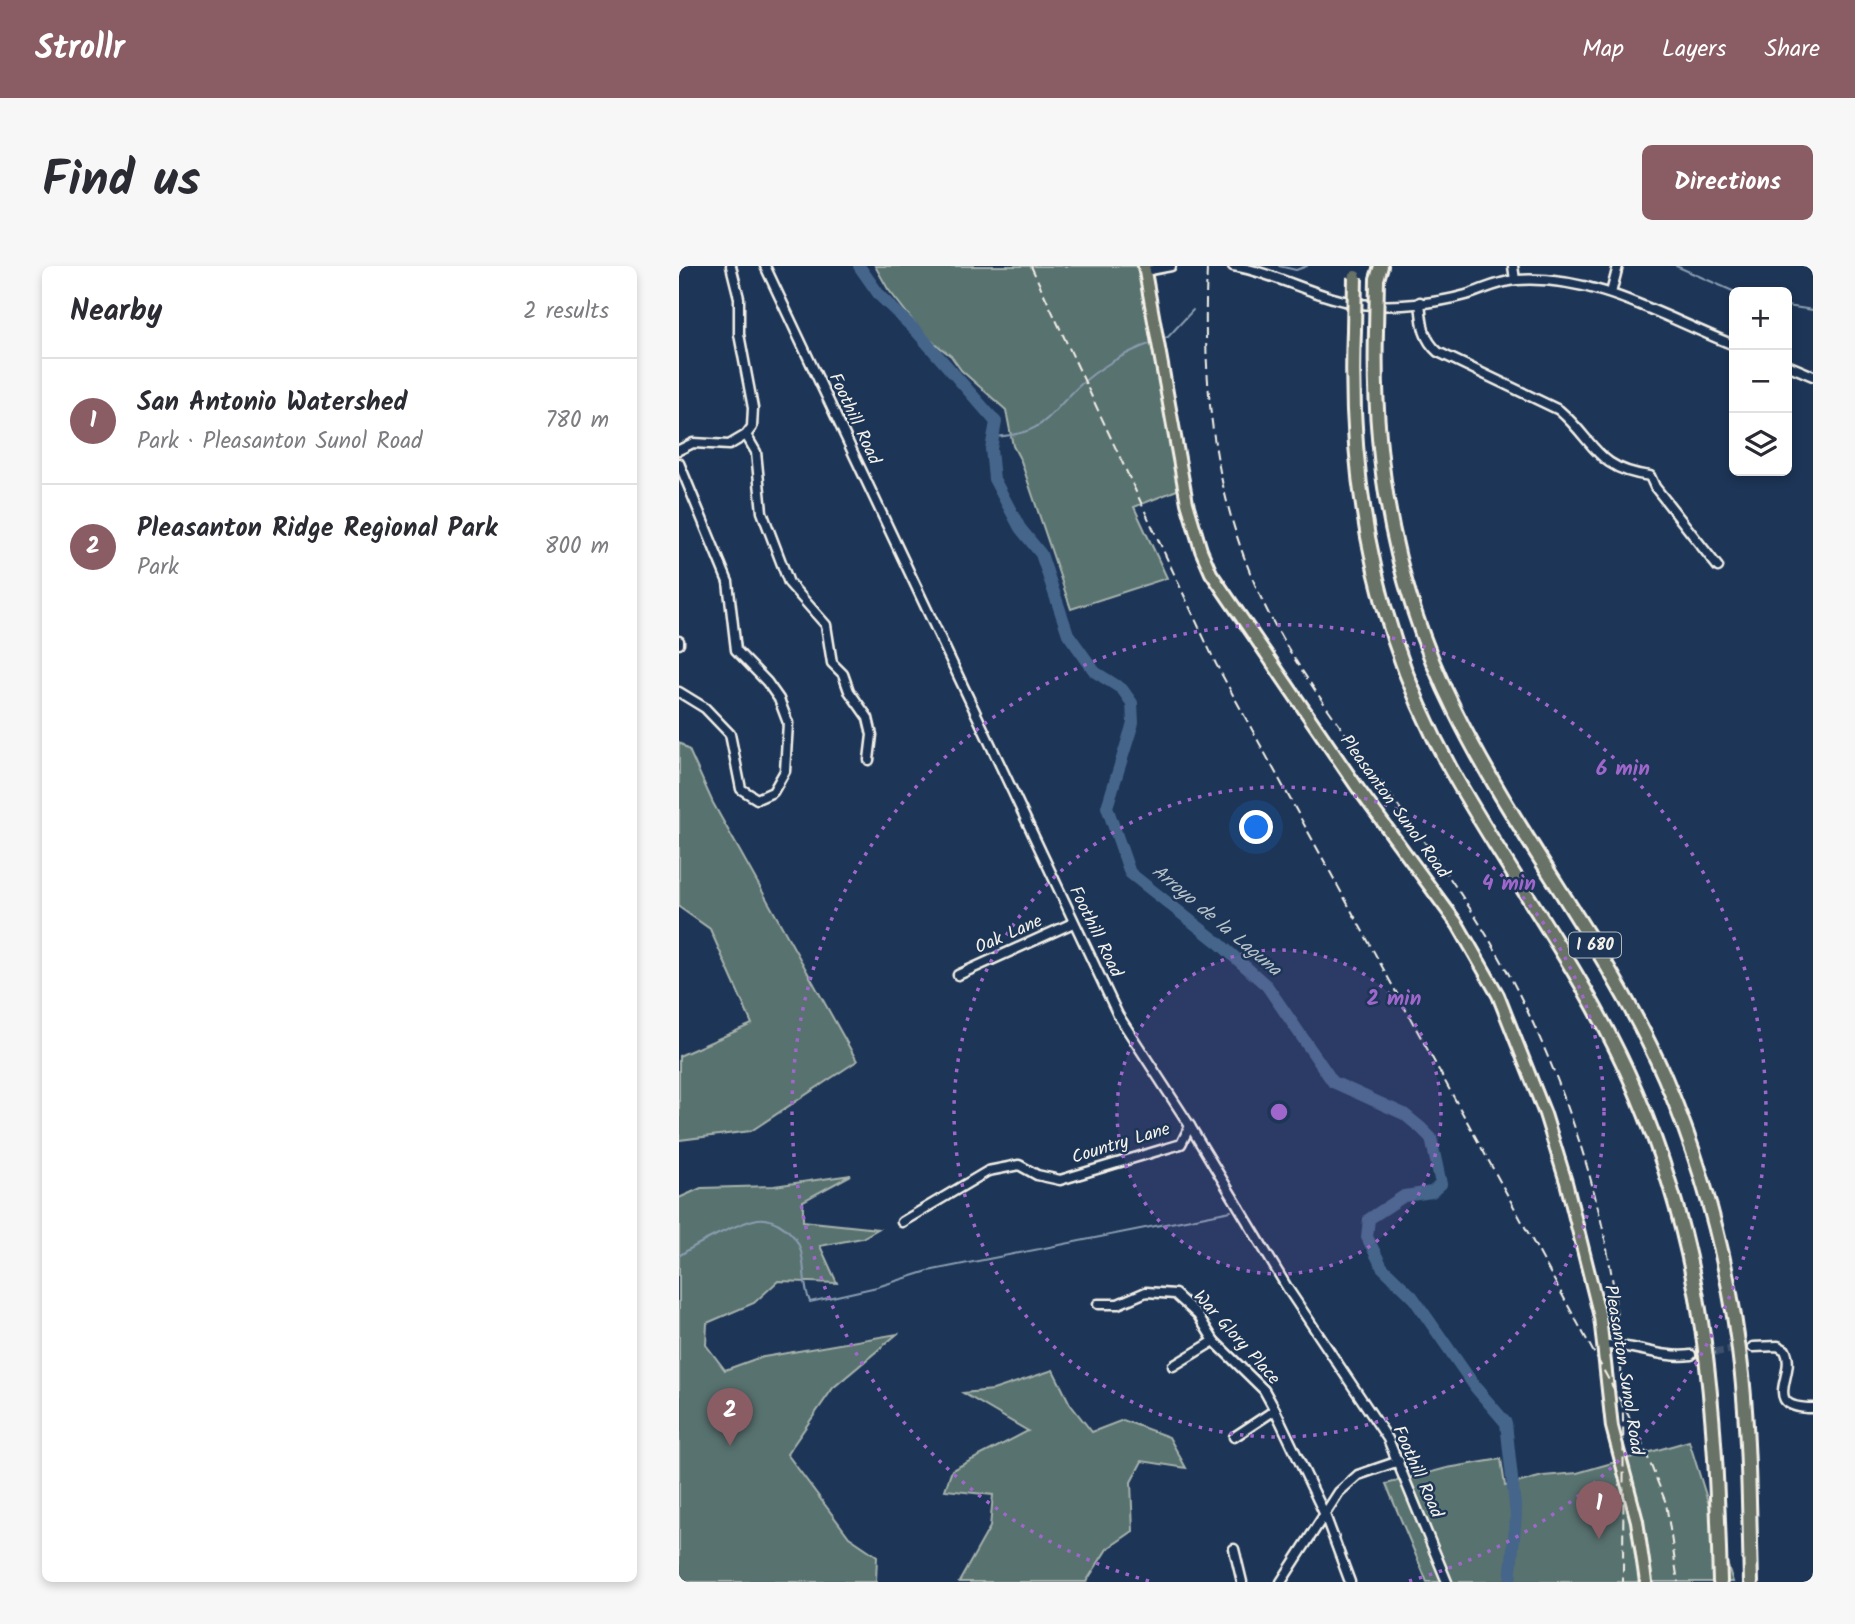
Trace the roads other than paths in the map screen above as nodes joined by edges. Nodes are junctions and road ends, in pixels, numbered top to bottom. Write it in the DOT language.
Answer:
graph roads {
  1 [pos="731,266"];
  2 [pos="765,266"];
  3 [pos="1171,266"];
  4 [pos="1233,266"];
  5 [pos="1513,266"];
  6 [pos="1618,266"];
  7 [pos="1144,268"];
  8 [pos="1379,270"];
  9 [pos="1355,272"];
  10 [pos="1515,280"];
  11 [pos="1611,293"];
  12 [pos="1420,302"];
  13 [pos="1729,343"];
  14 [pos="1792,367"];
  15 [pos="1813,376"];
  16 [pos="746,435"];
  17 [pos="679,450"];
  18 [pos="679,463"];
  19 [pos="1718,567"];
  20 [pos="679,692"];
  21 [pos="869,760"];
  22 [pos="1073,923"];
  23 [pos="958,975"];
  24 [pos="1190,1126"];
  25 [pos="902,1222"];
  26 [pos="1098,1304"];
  27 [pos="1215,1341"];
  28 [pos="1604,1345"];
  29 [pos="1753,1347"];
  30 [pos="1691,1355"];
  31 [pos="1173,1366"];
  32 [pos="1813,1408"];
  33 [pos="1275,1410"];
  34 [pos="1234,1437"];
  35 [pos="1399,1461"];
  36 [pos="1325,1515"];
  37 [pos="1234,1549"];
  38 [pos="1242,1582"];
  39 [pos="1281,1582"];
  40 [pos="1350,1582"];
  41 [pos="1447,1582"];
  42 [pos="1646,1582"];
  43 [pos="1720,1582"];
  44 [pos="1751,1582"];
  1 -- 16 [label="street"];
  2 -- 22 [label="street, Foothill Road"];
  3 -- 7 [label="street"];
  4 -- 12 [label="street"];
  5 -- 10 [label="street"];
  6 -- 11 [label="street"];
  7 -- 28 [label="main road, Pleasanton Sunol Road"];
  8 -- 44 [label="highway, I 680, bridge"];
  9 -- 43 [label="highway, I 680, bridge"];
  10 -- 11 [label="street"];
  10 -- 12 [label="street"];
  11 -- 13 [label="street"];
  12 -- 19 [label="street"];
  14 -- 15 [label="street"];
  16 -- 17 [label="street"];
  16 -- 21 [label="street"];
  18 -- 20 [label="street"];
  22 -- 23 [label="street, Oak Lane"];
  22 -- 24 [label="street, Foothill Road"];
  24 -- 25 [label="street, Country Lane"];
  24 -- 35 [label="street, Foothill Road"];
  26 -- 27 [label="street, War Glory Place"];
  27 -- 31 [label="street"];
  27 -- 33 [label="street, War Glory Place"];
  28 -- 30 [label="street"];
  28 -- 42 [label="main road, Pleasanton Sunol Road"];
  29 -- 32 [label="street"];
  33 -- 34 [label="street"];
  33 -- 36 [label="street, War Glory Place"];
  35 -- 36 [label="street"];
  35 -- 41 [label="street, Foothill Road"];
  36 -- 39 [label="street"];
  36 -- 40 [label="street, War Glory Place"];
  37 -- 38 [label="street"];
}
